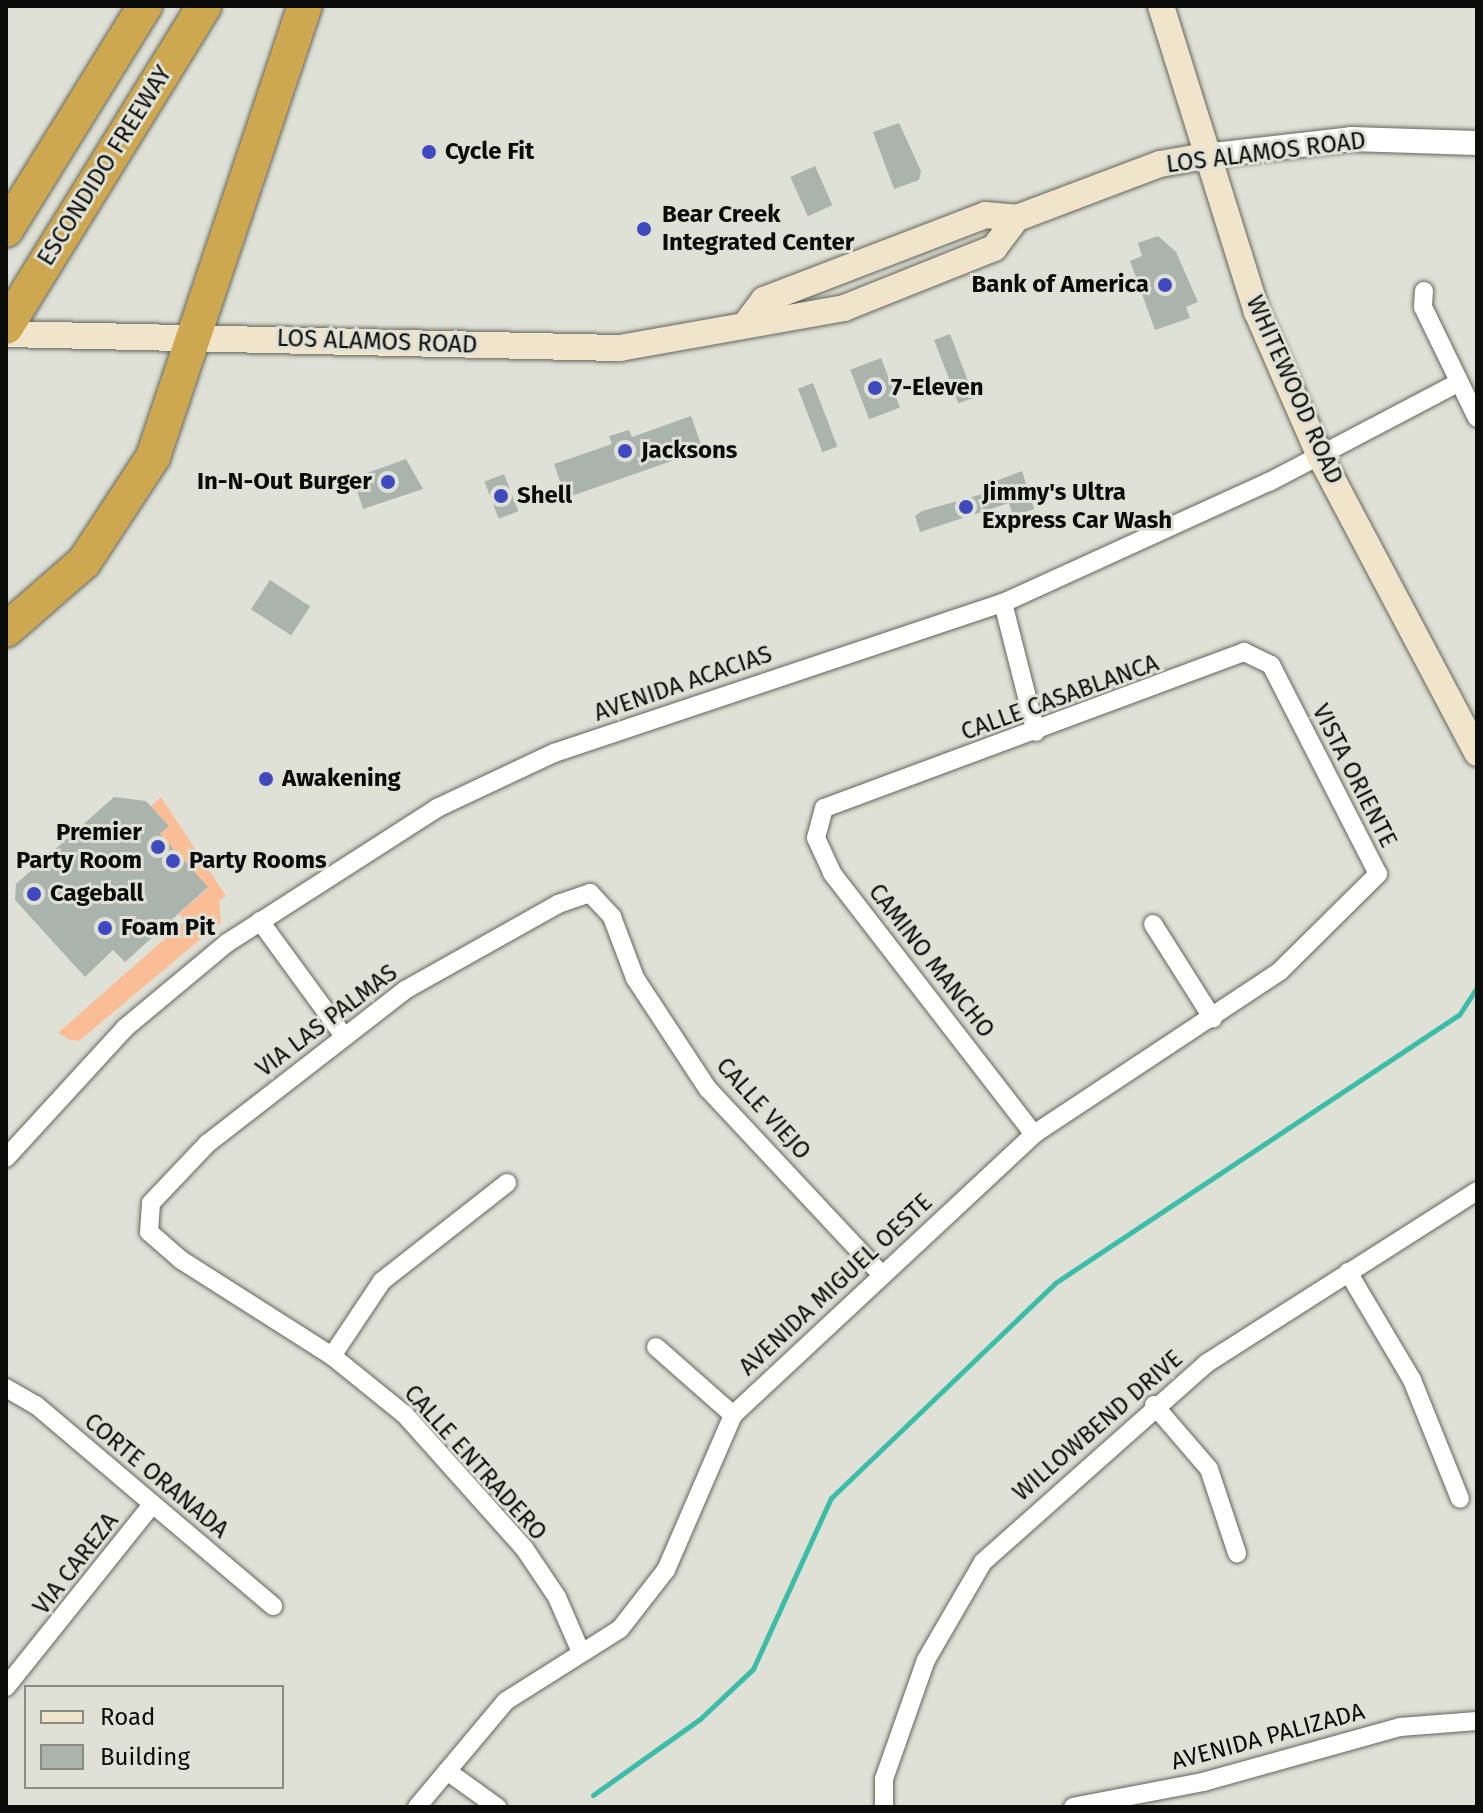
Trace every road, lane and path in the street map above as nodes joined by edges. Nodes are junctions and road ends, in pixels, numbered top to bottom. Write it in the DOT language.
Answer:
graph roads {
  1 [pos="145,6"];
  2 [pos="204,6"];
  3 [pos="305,6"];
  4 [pos="1161,6"];
  5 [pos="1477,143"];
  6 [pos="1205,156"];
  7 [pos="6,230"];
  8 [pos="1424,291"];
  9 [pos="6,327"];
  10 [pos="6,334"];
  11 [pos="192,337"];
  12 [pos="1456,384"];
  13 [pos="1477,418"];
  14 [pos="1320,456"];
  15 [pos="1003,603"];
  16 [pos="6,630"];
  17 [pos="1288,701"];
  18 [pos="1036,732"];
  19 [pos="1477,753"];
  20 [pos="824,808"];
  21 [pos="1378,874"];
  22 [pos="612,917"];
  23 [pos="260,921"];
  24 [pos="1153,924"];
  25 [pos="1213,1019"];
  26 [pos="344,1036"];
  27 [pos="1034,1134"];
  28 [pos="6,1158"];
  29 [pos="507,1183"];
  30 [pos="1477,1191"];
  31 [pos="180,1259"];
  32 [pos="1348,1272"];
  33 [pos="881,1274"];
  34 [pos="656,1347"];
  35 [pos="332,1356"];
  36 [pos="6,1388"];
  37 [pos="1154,1405"];
  38 [pos="733,1415"];
  39 [pos="1460,1499"];
  40 [pos="151,1506"];
  41 [pos="1237,1553"];
  42 [pos="273,1606"];
  43 [pos="580,1650"];
  44 [pos="6,1687"];
  45 [pos="1477,1721"];
  46 [pos="447,1771"];
  47 [pos="417,1807"];
  48 [pos="497,1807"];
  49 [pos="884,1807"];
  50 [pos="1073,1807"];
  1 -- 7 [label="highway, ESCONDIDO FREEWAY"];
  2 -- 9 [label="highway, ESCONDIDO FREEWAY"];
  3 -- 11 [label="highway"];
  4 -- 6 [label="main road, WHITEWOOD ROAD"];
  5 -- 6 [label="street, LOS ALAMOS ROAD"];
  6 -- 11 [label="main road, LOS ALAMOS ROAD"];
  6 -- 14 [label="main road, WHITEWOOD ROAD"];
  8 -- 12 [label="street"];
  10 -- 11 [label="main road, LOS ALAMOS ROAD"];
  11 -- 16 [label="highway"];
  12 -- 13 [label="street"];
  12 -- 14 [label="street, AVENIDA ACACIAS"];
  14 -- 15 [label="street, AVENIDA ACACIAS"];
  14 -- 19 [label="main road, WHITEWOOD ROAD"];
  15 -- 18 [label="street"];
  15 -- 23 [label="street, AVENIDA ACACIAS"];
  17 -- 18 [label="street, CALLE CASABLANCA"];
  17 -- 21 [label="street, VISTA ORIENTE"];
  18 -- 20 [label="street, CALLE CASABLANCA"];
  20 -- 27 [label="street, CAMINO MANCHO"];
  21 -- 25 [label="street, AVENIDA MIGUEL OESTE"];
  22 -- 26 [label="street, VIA LAS PALMAS"];
  22 -- 33 [label="street, CALLE VIEJO"];
  23 -- 26 [label="street"];
  23 -- 28 [label="street, AVENIDA ACACIAS"];
  24 -- 25 [label="street"];
  25 -- 27 [label="street, AVENIDA MIGUEL OESTE"];
  26 -- 31 [label="street, VIA LAS PALMAS"];
  27 -- 33 [label="street, AVENIDA MIGUEL OESTE"];
  29 -- 35 [label="street"];
  30 -- 32 [label="street, WILLOWBEND DRIVE"];
  31 -- 35 [label="street, CALLE ENTRADERO"];
  32 -- 37 [label="street, WILLOWBEND DRIVE"];
  32 -- 39 [label="street"];
  33 -- 38 [label="street, AVENIDA MIGUEL OESTE"];
  34 -- 38 [label="street"];
  35 -- 43 [label="street, CALLE ENTRADERO"];
  36 -- 40 [label="street, CORTE ORANADA"];
  37 -- 41 [label="street"];
  37 -- 49 [label="street, WILLOWBEND DRIVE"];
  38 -- 43 [label="street, AVENIDA MIGUEL OESTE"];
  40 -- 42 [label="street, CORTE ORANADA"];
  40 -- 44 [label="street, VIA CAREZA"];
  43 -- 46 [label="street, AVENIDA MIGUEL OESTE"];
  45 -- 50 [label="street, AVENIDA PALIZADA"];
  46 -- 47 [label="street, AVENIDA MIGUEL OESTE"];
  46 -- 48 [label="street"];
}
